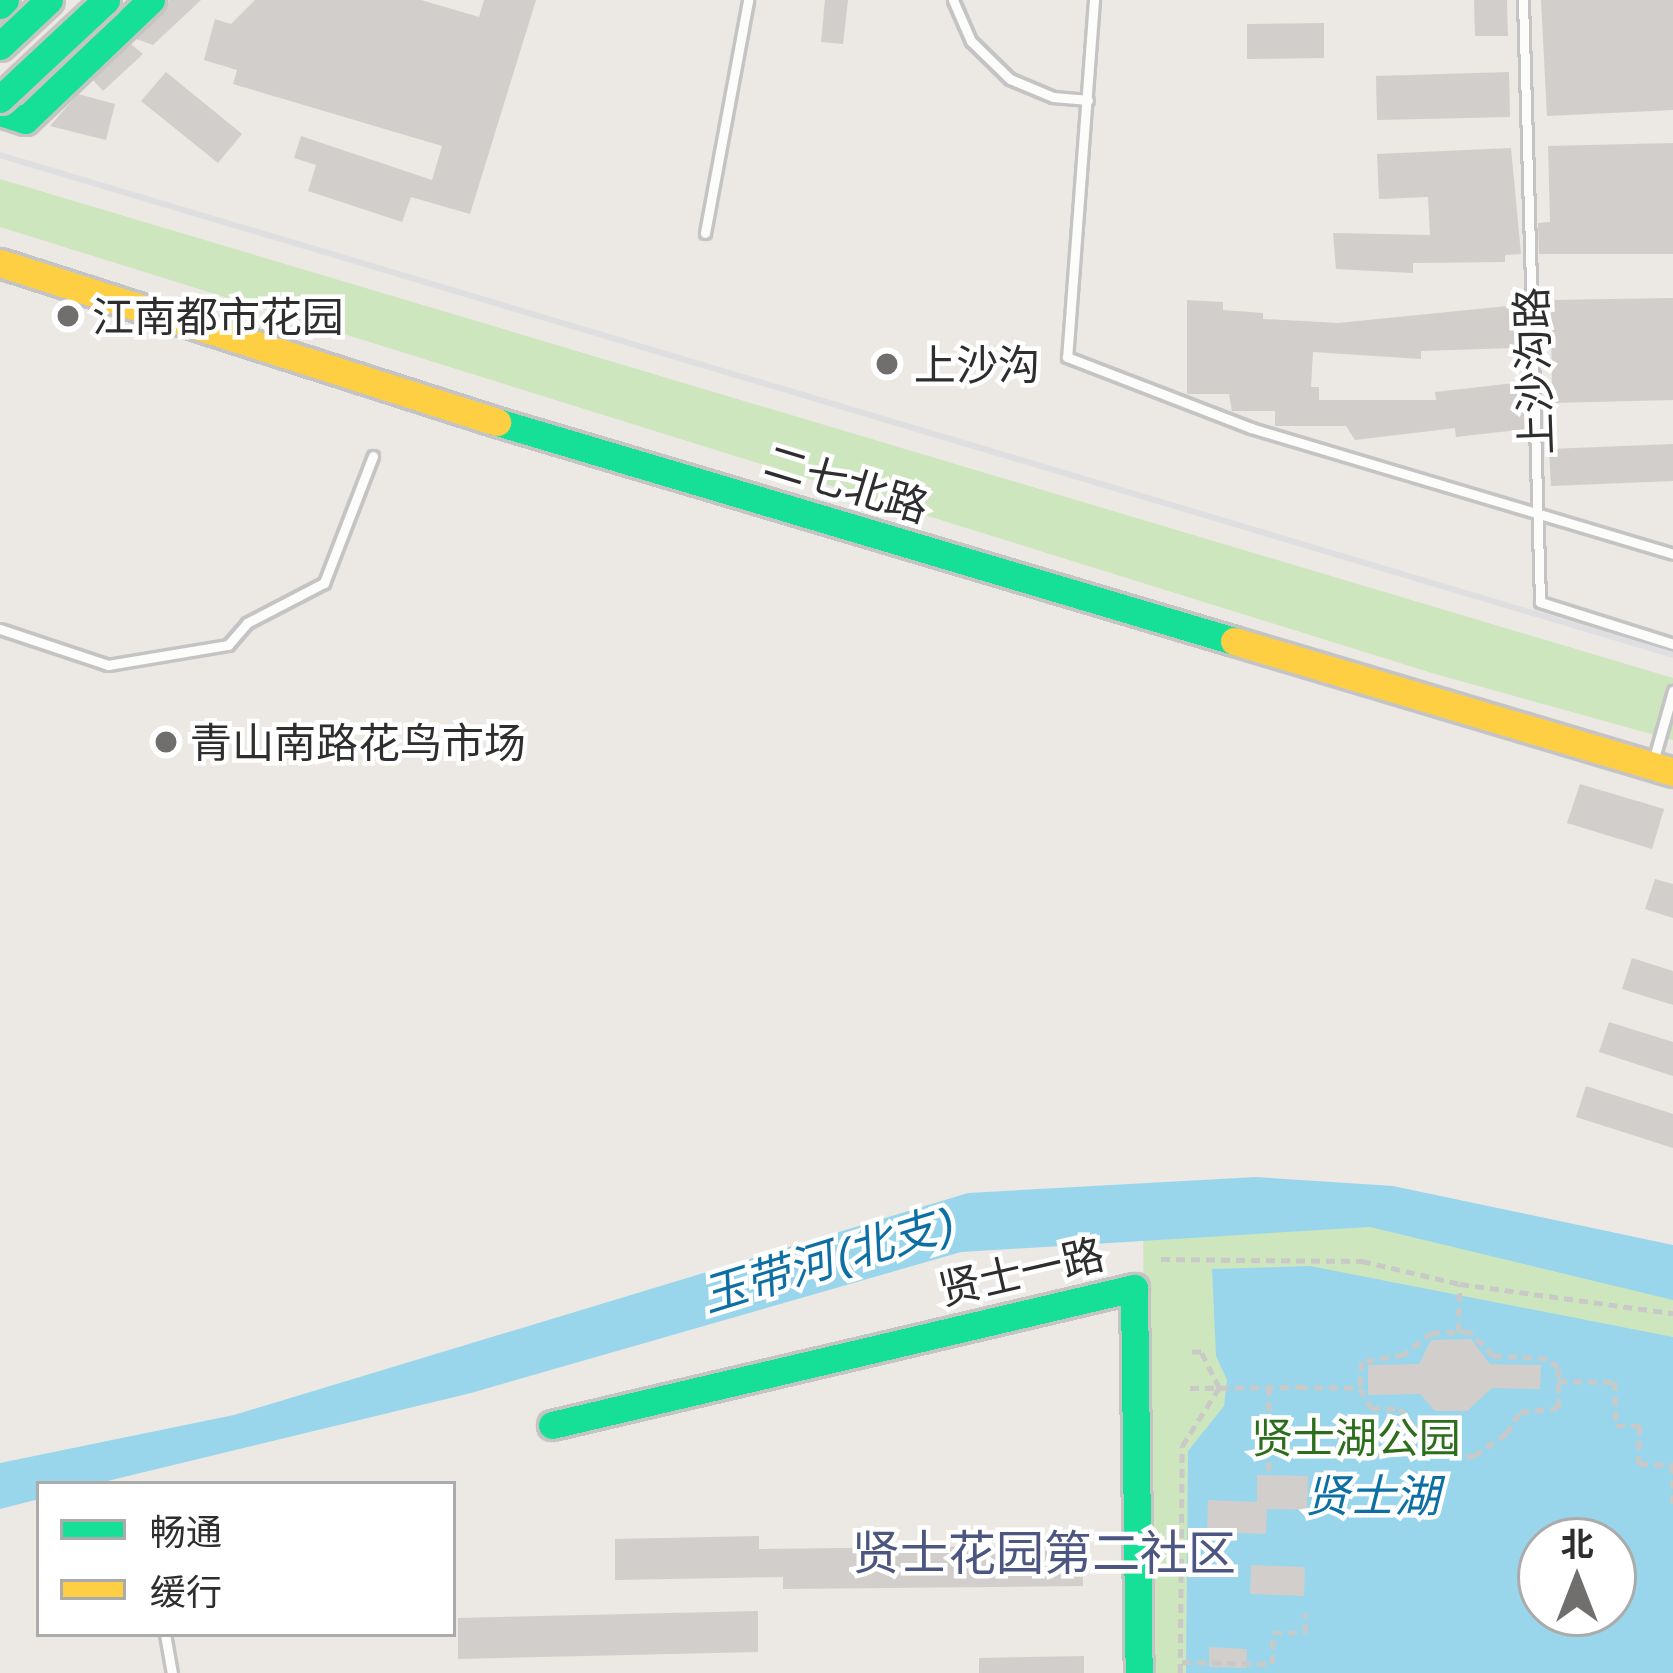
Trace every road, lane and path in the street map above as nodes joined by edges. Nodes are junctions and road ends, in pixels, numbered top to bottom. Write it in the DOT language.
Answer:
graph roads {
  1 [pos="49,0"];
  2 [pos="106,0"];
  3 [pos="151,0"];
  4 [pos="748,0"];
  5 [pos="953,0"];
  6 [pos="1094,0"];
  7 [pos="1523,0"];
  8 [pos="0,46"];
  9 [pos="0,99"];
  10 [pos="1088,100"];
  11 [pos="0,112"];
  12 [pos="705,233"];
  13 [pos="0,262"];
  14 [pos="373,456"];
  15 [pos="1537,512"];
  16 [pos="1673,554"];
  17 [pos="0,629"];
  18 [pos="1673,644"];
  19 [pos="1673,691"];
  20 [pos="1663,770"];
  21 [pos="1161,1259"];
  22 [pos="1460,1284"];
  23 [pos="1673,1312"];
  24 [pos="1458,1332"];
  25 [pos="1186,1352"];
  26 [pos="1558,1381"];
  27 [pos="1269,1387"];
  28 [pos="1190,1388"];
  29 [pos="1219,1388"];
  30 [pos="1360,1388"];
  31 [pos="552,1425"];
  32 [pos="1269,1475"];
  33 [pos="1673,1505"];
  34 [pos="1305,1613"];
  35 [pos="166,1637"];
  36 [pos="1180,1662"];
  37 [pos="172,1673"];
  38 [pos="1138,1673"];
  39 [pos="1180,1673"];
  1 -- 8 [label="main road"];
  2 -- 9 [label="main road, bridge"];
  3 -- 11 [label="main road"];
  4 -- 12 [label="lane"];
  5 -- 10 [label="lane"];
  6 -- 10 [label="lane"];
  7 -- 15 [label="lane, 上沙沟路"];
  10 -- 15 [label="lane"];
  13 -- 20 [label="main road, 二七北路"];
  14 -- 17 [label="lane"];
  15 -- 16 [label="lane"];
  15 -- 18 [label="lane, 上沙沟路"];
  19 -- 20 [label="lane"];
  21 -- 22 [label="path"];
  22 -- 23 [label="path"];
  22 -- 24 [label="path"];
  24 -- 26 [label="path"];
  24 -- 30 [label="path"];
  25 -- 29 [label="path"];
  26 -- 30 [label="path"];
  26 -- 33 [label="path"];
  27 -- 29 [label="path, bridge"];
  27 -- 30 [label="path, bridge"];
  27 -- 32 [label="path"];
  28 -- 29 [label="path, bridge"];
  29 -- 36 [label="path"];
  31 -- 38 [label="main road, 贤士一路"];
  34 -- 36 [label="path"];
  35 -- 37 [label="lane"];
  36 -- 39 [label="path"];
}
